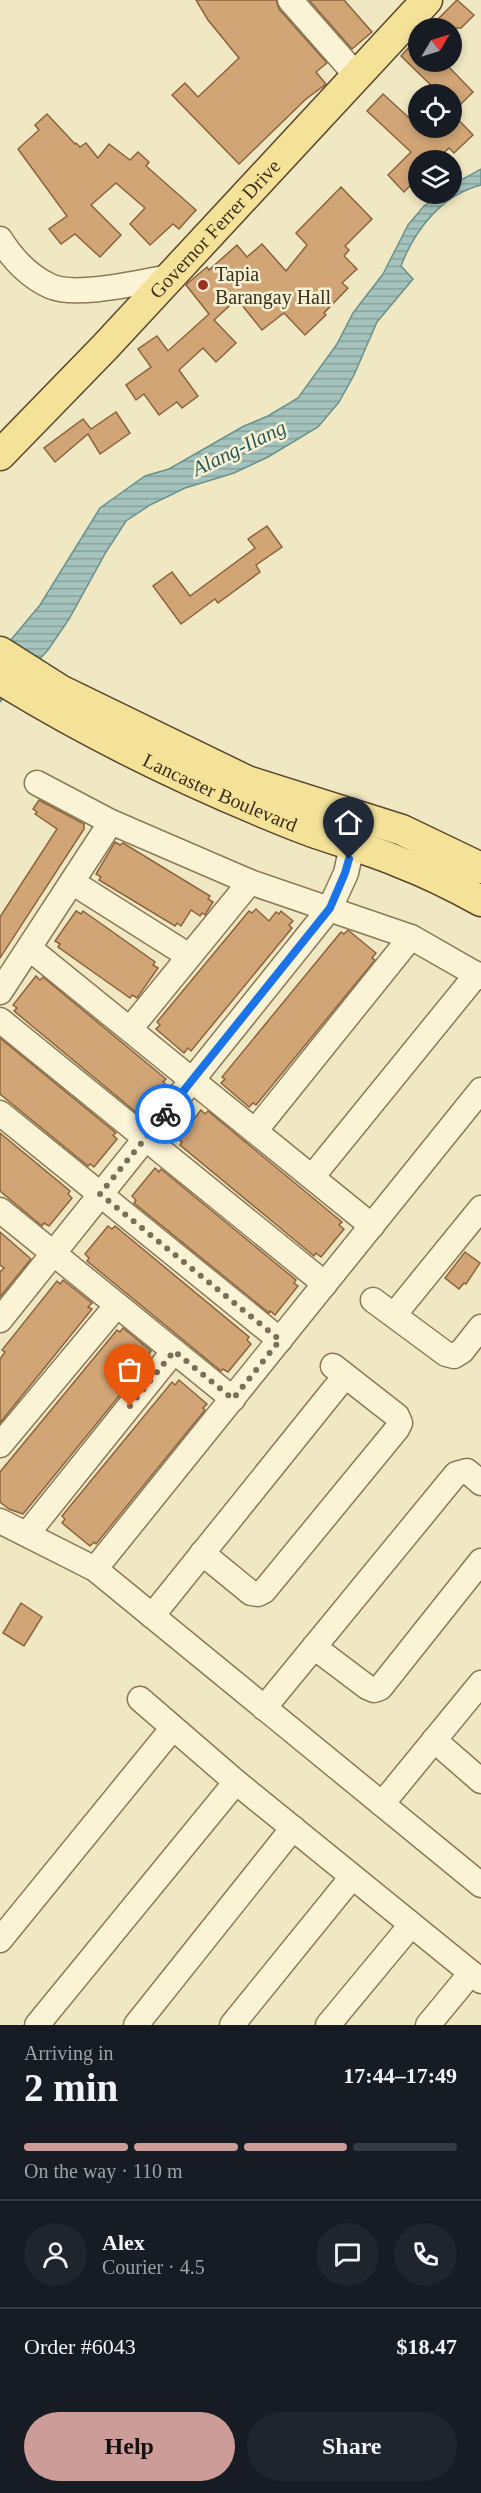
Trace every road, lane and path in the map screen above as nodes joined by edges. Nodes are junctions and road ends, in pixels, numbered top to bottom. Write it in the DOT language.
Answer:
graph roads {
  1 [pos="290,0"];
  2 [pos="428,0"];
  3 [pos="357,76"];
  4 [pos="0,239"];
  5 [pos="169,277"];
  6 [pos="0,455"];
  7 [pos="0,652"];
  8 [pos="0,679"];
  9 [pos="168,757"];
  10 [pos="37,783"];
  11 [pos="111,822"];
  12 [pos="352,846"];
  13 [pos="481,868"];
  14 [pos="72,882"];
  15 [pos="250,882"];
  16 [pos="481,901"];
  17 [pos="330,908"];
  18 [pos="411,937"];
  19 [pos="29,948"];
  20 [pos="189,956"];
  21 [pos="479,976"];
  22 [pos="0,992"];
  23 [pos="0,1020"];
  24 [pos="130,1029"];
  25 [pos="192,1080"];
  26 [pos="481,1090"];
  27 [pos="0,1113"];
  28 [pos="255,1131"];
  29 [pos="145,1138"];
  30 [pos="312,1177"];
  31 [pos="100,1194"];
  32 [pos="481,1208"];
  33 [pos="0,1212"];
  34 [pos="372,1226"];
  35 [pos="53,1253"];
  36 [pos="325,1284"];
  37 [pos="373,1300"];
  38 [pos="117,1305"];
  39 [pos="394,1315"];
  40 [pos="0,1320"];
  41 [pos="481,1327"];
  42 [pos="280,1340"];
  43 [pos="174,1351"];
  44 [pos="233,1399"];
  45 [pos="0,1445"];
  46 [pos="481,1483"];
  47 [pos="0,1521"];
  48 [pos="27,1534"];
  49 [pos="202,1553"];
  50 [pos="481,1561"];
  51 [pos="95,1569"];
  52 [pos="152,1616"];
  53 [pos="314,1647"];
  54 [pos="481,1683"];
  55 [pos="140,1699"];
  56 [pos="264,1708"];
  57 [pos="172,1729"];
  58 [pos="434,1740"];
  59 [pos="481,1781"];
  60 [pos="236,1782"];
  61 [pos="382,1804"];
  62 [pos="293,1828"];
  63 [pos="352,1877"];
  64 [pos="481,1885"];
  65 [pos="411,1925"];
  66 [pos="0,1940"];
  67 [pos="476,1977"];
  68 [pos="37,2025"];
  69 [pos="136,2025"];
  70 [pos="232,2025"];
  71 [pos="328,2025"];
  72 [pos="428,2025"];
  1 -- 3 [label="street"];
  2 -- 3 [label="main road, Governor Ferrer Drive"];
  3 -- 5 [label="main road, Governor Ferrer Drive"];
  4 -- 5 [label="street"];
  5 -- 6 [label="main road, Governor Ferrer Drive"];
  7 -- 9 [label="main road, Lancaster Boulevard"];
  8 -- 9 [label="main road, Lancaster Boulevard"];
  9 -- 12 [label="main road, Lancaster Boulevard"];
  9 -- 13 [label="main road, Lancaster Boulevard"];
  10 -- 11 [label="street"];
  11 -- 14 [label="street"];
  11 -- 15 [label="street"];
  12 -- 16 [label="main road, Lancaster Boulevard"];
  12 -- 17 [label="street"];
  14 -- 19 [label="street"];
  14 -- 20 [label="street"];
  15 -- 17 [label="street"];
  15 -- 20 [label="street"];
  17 -- 18 [label="street"];
  17 -- 25 [label="street"];
  18 -- 21 [label="street"];
  18 -- 28 [label="street"];
  19 -- 22 [label="street"];
  19 -- 24 [label="street"];
  20 -- 24 [label="street"];
  21 -- 30 [label="street"];
  23 -- 29 [label="street"];
  24 -- 25 [label="street"];
  25 -- 28 [label="street"];
  25 -- 29 [label="street"];
  26 -- 34 [label="street"];
  27 -- 31 [label="street"];
  28 -- 30 [label="street"];
  29 -- 31 [label="street"];
  29 -- 36 [label="street"];
  30 -- 34 [label="street"];
  31 -- 35 [label="street"];
  31 -- 42 [label="street"];
  32 -- 39 [label="street"];
  33 -- 35 [label="street"];
  34 -- 36 [label="street"];
  35 -- 38 [label="street"];
  35 -- 40 [label="street"];
  36 -- 42 [label="street"];
  37 -- 39 [label="street"];
  38 -- 43 [label="street"];
  38 -- 45 [label="street"];
  39 -- 41 [label="street"];
  42 -- 44 [label="street"];
  43 -- 44 [label="street"];
  43 -- 48 [label="street"];
  44 -- 51 [label="street"];
  46 -- 53 [label="street"];
  47 -- 48 [label="street"];
  48 -- 51 [label="street"];
  49 -- 49 [label="street"];
  49 -- 52 [label="street"];
  50 -- 53 [label="street"];
  51 -- 52 [label="street"];
  52 -- 56 [label="street"];
  53 -- 56 [label="street"];
  54 -- 58 [label="street"];
  55 -- 57 [label="street"];
  56 -- 61 [label="street"];
  57 -- 60 [label="street"];
  57 -- 66 [label="street"];
  58 -- 59 [label="street"];
  58 -- 61 [label="street"];
  60 -- 62 [label="street"];
  60 -- 68 [label="street"];
  61 -- 64 [label="street"];
  62 -- 63 [label="street"];
  62 -- 69 [label="street"];
  63 -- 65 [label="street"];
  63 -- 70 [label="street"];
  65 -- 67 [label="street"];
  65 -- 71 [label="street"];
  67 -- 72 [label="street"];
}
